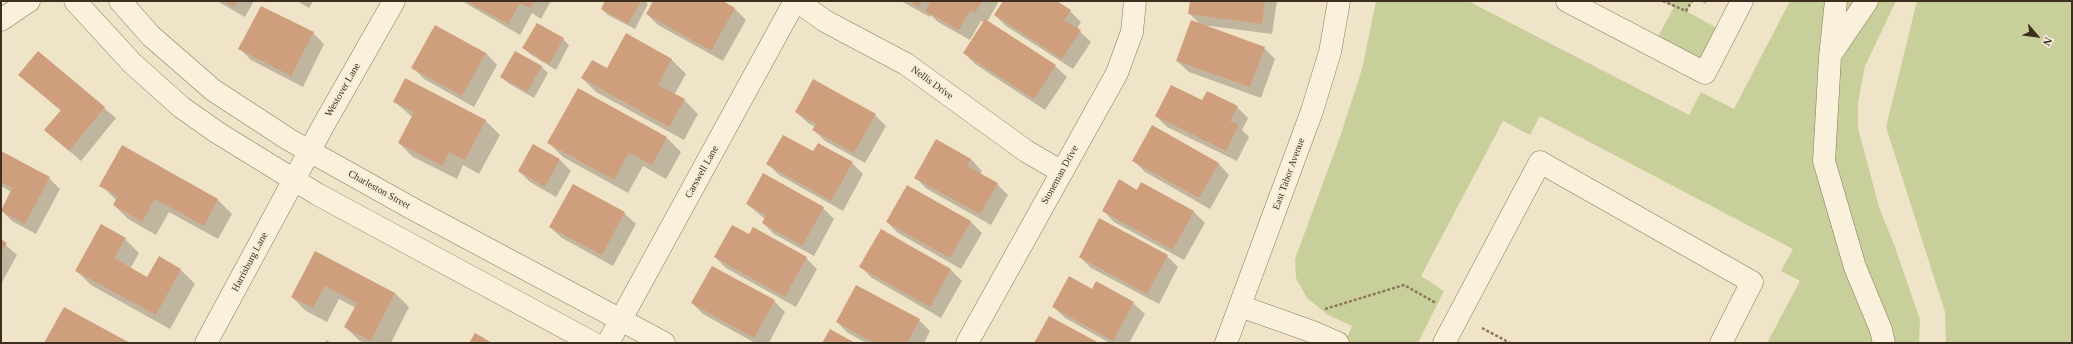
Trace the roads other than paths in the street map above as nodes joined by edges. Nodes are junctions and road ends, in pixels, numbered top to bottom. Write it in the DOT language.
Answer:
graph roads {
  1 [pos="29,1"];
  2 [pos="75,1"];
  3 [pos="120,1"];
  4 [pos="394,1"];
  5 [pos="796,1"];
  6 [pos="1135,1"];
  7 [pos="1339,1"];
  8 [pos="1567,1"];
  9 [pos="1742,1"];
  10 [pos="1836,1"];
  11 [pos="1867,1"];
  12 [pos="1,20"];
  13 [pos="1830,57"];
  14 [pos="310,151"];
  15 [pos="1062,172"];
  16 [pos="293,180"];
  17 [pos="1240,306"];
  18 [pos="622,320"];
  19 [pos="206,343"];
  20 [pos="593,343"];
  21 [pos="608,343"];
  22 [pos="664,343"];
  23 [pos="967,343"];
  24 [pos="1226,343"];
  25 [pos="1338,343"];
  26 [pos="1444,343"];
  27 [pos="1721,343"];
  28 [pos="1884,343"];
  1 -- 12 [label="street"];
  2 -- 16 [label="street"];
  3 -- 14 [label="street, Charleston Street"];
  4 -- 14 [label="street, Westover Lane"];
  5 -- 15 [label="street, Nellis Drive"];
  5 -- 18 [label="street, Carswell Lane"];
  6 -- 15 [label="street, Stoneman Drive"];
  7 -- 17 [label="street, East Tabor Avenue"];
  8 -- 9 [label="street"];
  10 -- 13 [label="street"];
  11 -- 13 [label="street"];
  13 -- 28 [label="street"];
  14 -- 16 [label="street, Westover Lane"];
  14 -- 18 [label="street, Charleston Street"];
  15 -- 23 [label="street, Stoneman Drive"];
  16 -- 19 [label="street, Harrisburg Lane"];
  16 -- 20 [label="street"];
  17 -- 24 [label="street, East Tabor Avenue"];
  17 -- 25 [label="street"];
  18 -- 21 [label="street, Carswell Lane"];
  18 -- 22 [label="street, Charleston Street"];
  26 -- 27 [label="street"];
}
